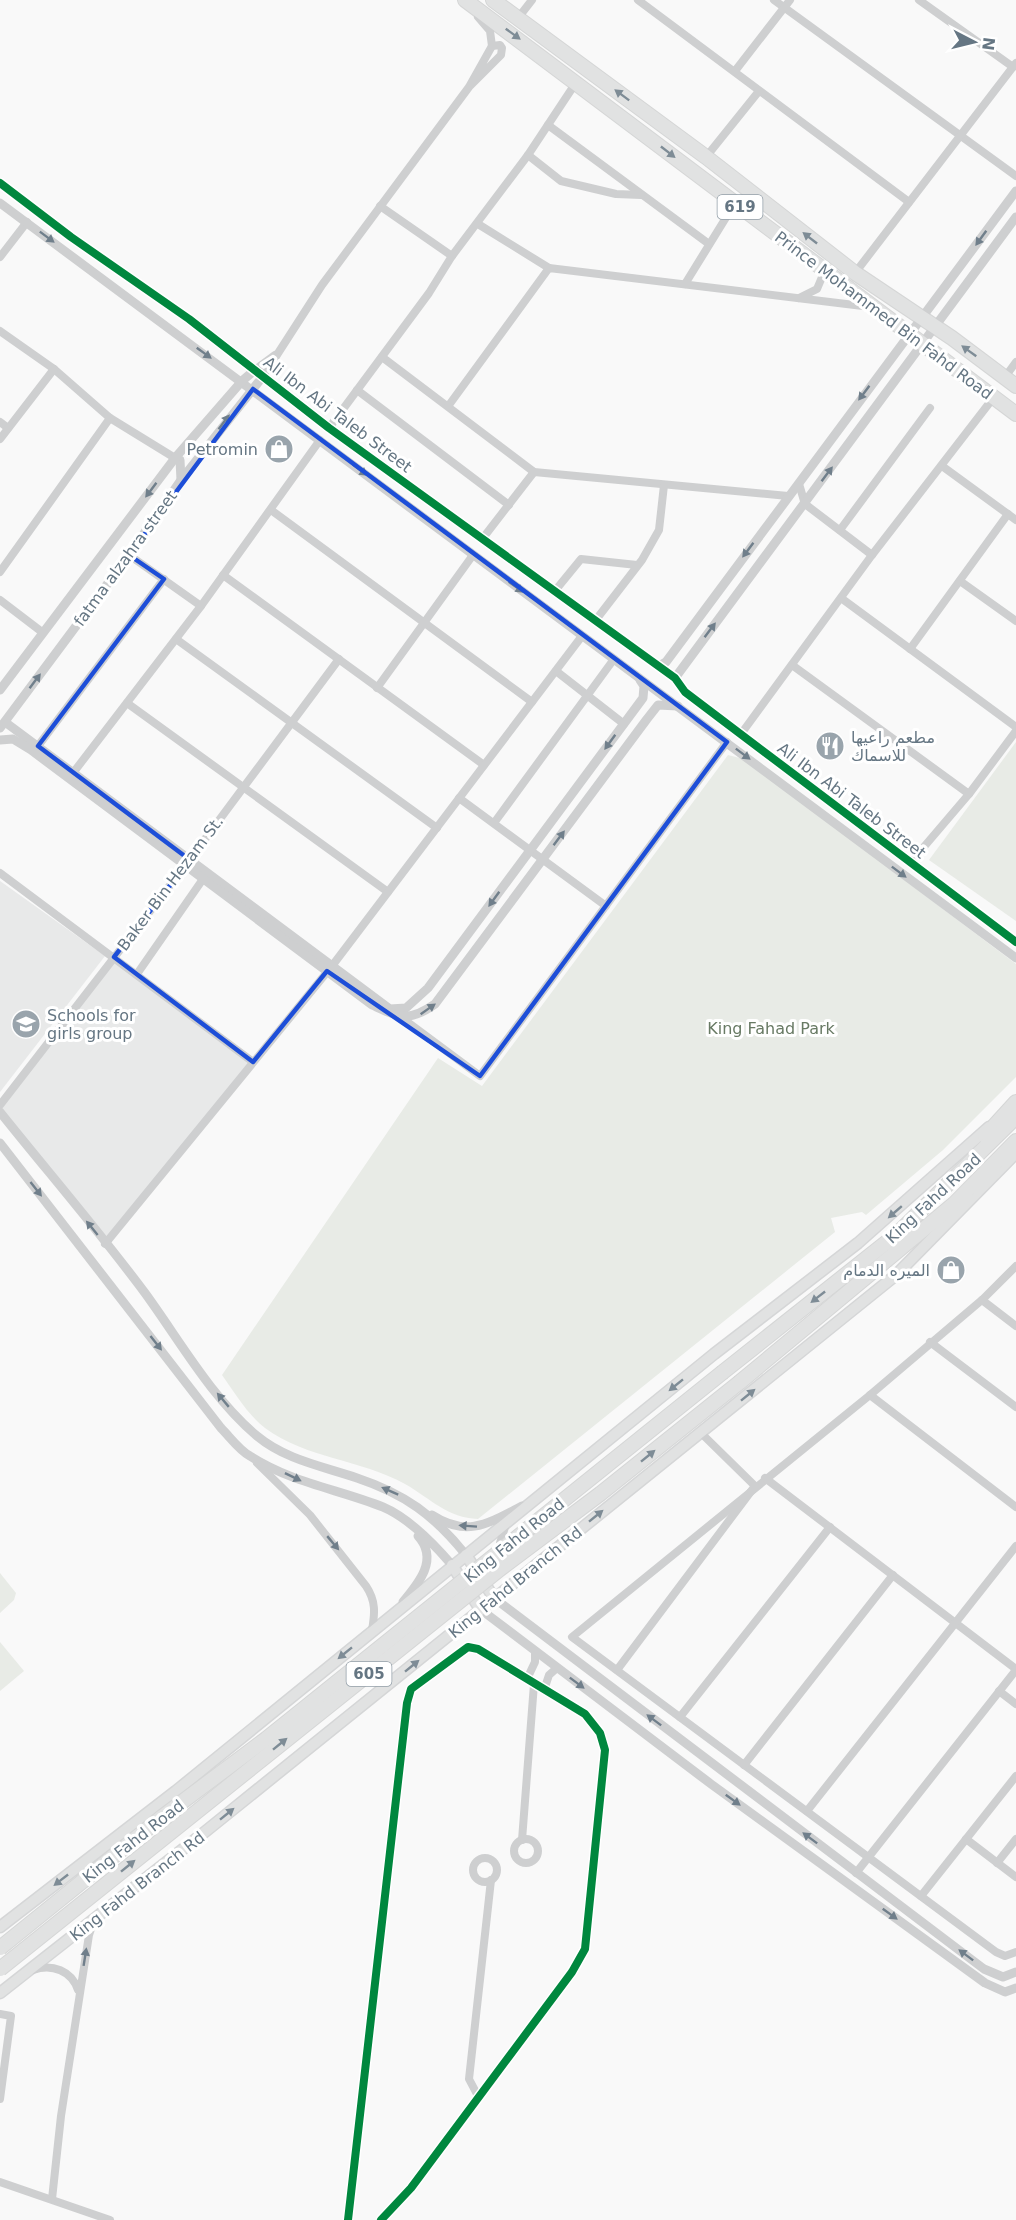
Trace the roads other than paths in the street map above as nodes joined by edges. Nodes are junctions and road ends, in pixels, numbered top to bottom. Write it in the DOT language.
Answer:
graph roads {
  1 [pos="460,0"];
  2 [pos="465,0"];
  3 [pos="493,0"];
  4 [pos="532,0"];
  5 [pos="638,0"];
  6 [pos="774,0"];
  7 [pos="790,0"];
  8 [pos="919,0"];
  9 [pos="648,3"];
  10 [pos="784,8"];
  11 [pos="518,18"];
  12 [pos="1014,65"];
  13 [pos="735,71"];
  14 [pos="577,81"];
  15 [pos="759,91"];
  16 [pos="548,125"];
  17 [pos="960,135"];
  18 [pos="528,155"];
  19 [pos="706,157"];
  20 [pos="1016,176"];
  21 [pos="0,183"];
  22 [pos="1016,191"];
  23 [pos="641,195"];
  24 [pos="0,202"];
  25 [pos="909,202"];
  26 [pos="735,203"];
  27 [pos="380,206"];
  28 [pos="1016,217"];
  29 [pos="27,222"];
  30 [pos="478,224"];
  31 [pos="708,244"];
  32 [pos="452,255"];
  33 [pos="0,257"];
  34 [pos="549,268"];
  35 [pos="825,270"];
  36 [pos="855,273"];
  37 [pos="685,284"];
  38 [pos="811,296"];
  39 [pos="874,307"];
  40 [pos="921,318"];
  41 [pos="933,326"];
  42 [pos="0,331"];
  43 [pos="909,333"];
  44 [pos="922,342"];
  45 [pos="275,355"];
  46 [pos="382,357"];
  47 [pos="1016,362"];
  48 [pos="54,369"];
  49 [pos="256,369"];
  50 [pos="264,375"];
  51 [pos="1005,377"];
  52 [pos="242,381"];
  53 [pos="1016,386"];
  54 [pos="253,388"];
  55 [pos="357,390"];
  56 [pos="994,397"];
  57 [pos="449,405"];
  58 [pos="930,408"];
  59 [pos="1016,414"];
  60 [pos="110,417"];
  61 [pos="0,422"];
  62 [pos="8,428"];
  63 [pos="329,428"];
  64 [pos="0,439"];
  65 [pos="320,440"];
  66 [pos="175,458"];
  67 [pos="942,466"];
  68 [pos="534,472"];
  69 [pos="182,480"];
  70 [pos="798,484"];
  71 [pos="664,485"];
  72 [pos="788,496"];
  73 [pos="805,504"];
  74 [pos="509,505"];
  75 [pos="271,510"];
  76 [pos="1008,514"];
  77 [pos="1016,520"];
  78 [pos="840,530"];
  79 [pos="483,538"];
  80 [pos="129,555"];
  81 [pos="473,555"];
  82 [pos="872,555"];
  83 [pos="637,565"];
  84 [pos="0,572"];
  85 [pos="223,575"];
  86 [pos="164,579"];
  87 [pos="960,581"];
  88 [pos="554,592"];
  89 [pos="841,598"];
  90 [pos="0,600"];
  91 [pos="201,606"];
  92 [pos="594,621"];
  93 [pos="1016,621"];
  94 [pos="425,623"];
  95 [pos="42,632"];
  96 [pos="582,636"];
  97 [pos="176,639"];
  98 [pos="910,650"];
  99 [pos="339,659"];
  100 [pos="614,659"];
  101 [pos="792,665"];
  102 [pos="659,666"];
  103 [pos="556,671"];
  104 [pos="637,676"];
  105 [pos="675,678"];
  106 [pos="378,688"];
  107 [pos="0,690"];
  108 [pos="590,696"];
  109 [pos="532,702"];
  110 [pos="127,703"];
  111 [pos="680,706"];
  112 [pos="292,721"];
  113 [pos="624,724"];
  114 [pos="2,725"];
  115 [pos="1016,729"];
  116 [pos="741,734"];
  117 [pos="0,740"];
  118 [pos="727,742"];
  119 [pos="38,746"];
  120 [pos="484,765"];
  121 [pos="73,772"];
  122 [pos="243,787"];
  123 [pos="969,794"];
  124 [pos="459,798"];
  125 [pos="494,823"];
  126 [pos="437,828"];
  127 [pos="530,850"];
  128 [pos="542,860"];
  129 [pos="187,862"];
  130 [pos="911,862"];
  131 [pos="0,873"];
  132 [pos="203,879"];
  133 [pos="388,892"];
  134 [pos="606,906"];
  135 [pos="1016,942"];
  136 [pos="114,957"];
  137 [pos="1016,958"];
  138 [pos="330,968"];
  139 [pos="137,974"];
  140 [pos="402,1018"];
  141 [pos="253,1062"];
  142 [pos="1016,1102"];
  143 [pos="0,1105"];
  144 [pos="0,1112"];
  145 [pos="1016,1117"];
  146 [pos="1016,1141"];
  147 [pos="0,1143"];
  148 [pos="1015,1156"];
  149 [pos="897,1234"];
  150 [pos="105,1244"];
  151 [pos="1016,1266"];
  152 [pos="873,1273"];
  153 [pos="982,1300"];
  154 [pos="1016,1326"];
  155 [pos="930,1342"];
  156 [pos="870,1395"];
  157 [pos="1016,1407"];
  158 [pos="701,1433"];
  159 [pos="249,1456"];
  160 [pos="765,1478"];
  161 [pos="755,1486"];
  162 [pos="540,1496"];
  163 [pos="414,1503"];
  164 [pos="1016,1508"];
  165 [pos="400,1517"];
  166 [pos="506,1524"];
  167 [pos="830,1527"];
  168 [pos="1016,1546"];
  169 [pos="466,1555"];
  170 [pos="452,1566"];
  171 [pos="531,1568"];
  172 [pos="893,1575"];
  173 [pos="494,1598"];
  174 [pos="480,1609"];
  175 [pos="397,1610"];
  176 [pos="955,1623"];
  177 [pos="372,1630"];
  178 [pos="535,1651"];
  179 [pos="557,1668"];
  180 [pos="617,1670"];
  181 [pos="1016,1670"];
  182 [pos="527,1679"];
  183 [pos="534,1684"];
  184 [pos="544,1690"];
  185 [pos="999,1691"];
  186 [pos="1016,1704"];
  187 [pos="680,1717"];
  188 [pos="744,1765"];
  189 [pos="1016,1776"];
  190 [pos="807,1811"];
  191 [pos="966,1839"];
  192 [pos="1016,1839"];
  193 [pos="522,1840"];
  194 [pos="869,1857"];
  195 [pos="997,1863"];
  196 [pos="856,1873"];
  197 [pos="1016,1877"];
  198 [pos="491,1880"];
  199 [pos="921,1896"];
  200 [pos="94,1920"];
  201 [pos="0,1928"];
  202 [pos="0,1948"];
  203 [pos="1016,1952"];
  204 [pos="0,1969"];
  205 [pos="1016,1972"];
  206 [pos="27,1973"];
  207 [pos="1016,1988"];
  208 [pos="0,1993"];
  209 [pos="80,1994"];
  210 [pos="0,2014"];
  211 [pos="3,2044"];
  212 [pos="479,2098"];
  213 [pos="0,2099"];
  214 [pos="0,2182"];
  215 [pos="52,2199"];
  216 [pos="110,2220"];
  217 [pos="348,2220"];
  218 [pos="381,2220"];
  1 -- 27 [label="street"];
  2 -- 14 [label="highway, Prince Mohammed Bin Fahd Road / 619, one-way"];
  3 -- 11 [label="highway, Prince Mohammed Bin Fahd Road / 619"];
  4 -- 11 [label="street"];
  5 -- 9 [label="street"];
  6 -- 10 [label="street"];
  7 -- 10 [label="street"];
  8 -- 12 [label="street"];
  9 -- 13 [label="street"];
  10 -- 13 [label="street"];
  10 -- 17 [label="street"];
  19 -- 11 [label="highway, Prince Mohammed Bin Fahd Road / 619, one-way"];
  12 -- 17 [label="street"];
  13 -- 15 [label="street"];
  14 -- 16 [label="street"];
  14 -- 26 [label="highway, Prince Mohammed Bin Fahd Road / 619, one-way"];
  15 -- 19 [label="street"];
  15 -- 25 [label="street"];
  16 -- 18 [label="street"];
  16 -- 23 [label="street"];
  17 -- 20 [label="street"];
  17 -- 25 [label="street"];
  18 -- 23 [label="street"];
  18 -- 30 [label="street"];
  36 -- 19 [label="highway, Prince Mohammed Bin Fahd Road / 619, one-way"];
  21 -- 49 [label="street, Ali Ibn Abi Taleb Street"];
  22 -- 40 [label="street, one-way"];
  23 -- 31 [label="street"];
  24 -- 29 [label="street, Ali Ibn Abi Taleb Street"];
  25 -- 36 [label="street"];
  26 -- 31 [label="street"];
  26 -- 35 [label="highway, Prince Mohammed Bin Fahd Road / 619"];
  27 -- 32 [label="street"];
  27 -- 45 [label="street"];
  28 -- 41 [label="street"];
  29 -- 33 [label="street"];
  29 -- 52 [label="street, Ali Ibn Abi Taleb Street, one-way"];
  30 -- 32 [label="street"];
  30 -- 34 [label="street"];
  31 -- 37 [label="street"];
  32 -- 46 [label="street"];
  34 -- 37 [label="street"];
  34 -- 57 [label="street"];
  35 -- 38 [label="street"];
  35 -- 39 [label="highway, Prince Mohammed Bin Fahd Road / 619"];
  36 -- 40 [label="highway, Prince Mohammed Bin Fahd Road / 619"];
  37 -- 38 [label="street"];
  38 -- 39 [label="street"];
  39 -- 43 [label="highway, Prince Mohammed Bin Fahd Road / 619"];
  40 -- 41 [label="highway, Prince Mohammed Bin Fahd Road / 619"];
  40 -- 43 [label="street"];
  41 -- 44 [label="street"];
  51 -- 41 [label="highway, Prince Mohammed Bin Fahd Road / 619, one-way"];
  42 -- 48 [label="street"];
  43 -- 44 [label="highway, Prince Mohammed Bin Fahd Road / 619"];
  43 -- 70 [label="street, one-way"];
  44 -- 56 [label="highway, Prince Mohammed Bin Fahd Road / 619"];
  73 -- 44 [label="street, one-way"];
  45 -- 49 [label="street"];
  45 -- 50 [label="street"];
  46 -- 55 [label="street"];
  46 -- 57 [label="street"];
  47 -- 51 [label="street"];
  48 -- 60 [label="street"];
  48 -- 62 [label="street"];
  49 -- 50 [label="street, Ali Ibn Abi Taleb Street"];
  49 -- 52 [label="street"];
  50 -- 54 [label="street, fatma alzahra street"];
  50 -- 63 [label="street, Ali Ibn Abi Taleb Street"];
  51 -- 53 [label="highway, Prince Mohammed Bin Fahd Road / 619"];
  52 -- 54 [label="street, Ali Ibn Abi Taleb Street"];
  52 -- 66 [label="street"];
  54 -- 65 [label="street, Ali Ibn Abi Taleb Street"];
  69 -- 54 [label="street, fatma alzahra street, one-way"];
  55 -- 63 [label="street"];
  55 -- 74 [label="street"];
  56 -- 59 [label="highway, Prince Mohammed Bin Fahd Road / 619"];
  56 -- 67 [label="street"];
  57 -- 68 [label="street"];
  58 -- 78 [label="street"];
  60 -- 66 [label="street"];
  60 -- 84 [label="street"];
  61 -- 62 [label="street"];
  62 -- 64 [label="street"];
  63 -- 79 [label="street, Ali Ibn Abi Taleb Street"];
  65 -- 75 [label="street"];
  65 -- 81 [label="street, Ali Ibn Abi Taleb Street, one-way"];
  66 -- 69 [label="street"];
  66 -- 95 [label="street, one-way"];
  67 -- 76 [label="street"];
  67 -- 82 [label="street"];
  68 -- 71 [label="street"];
  68 -- 74 [label="street"];
  69 -- 80 [label="street, fatma alzahra street"];
  70 -- 72 [label="street"];
  70 -- 73 [label="street"];
  71 -- 72 [label="street"];
  71 -- 83 [label="street"];
  72 -- 102 [label="street, one-way"];
  73 -- 78 [label="street"];
  105 -- 73 [label="street, one-way"];
  74 -- 79 [label="street"];
  75 -- 85 [label="street"];
  75 -- 94 [label="street"];
  76 -- 77 [label="street"];
  76 -- 87 [label="street"];
  78 -- 82 [label="street"];
  79 -- 88 [label="street, Ali Ibn Abi Taleb Street"];
  80 -- 86 [label="street"];
  114 -- 80 [label="street, fatma alzahra street, one-way"];
  81 -- 94 [label="street"];
  81 -- 96 [label="street, Ali Ibn Abi Taleb Street, one-way"];
  82 -- 89 [label="street"];
  83 -- 88 [label="street"];
  83 -- 92 [label="street"];
  85 -- 91 [label="street"];
  85 -- 99 [label="street"];
  86 -- 91 [label="street"];
  86 -- 119 [label="street"];
  87 -- 93 [label="street"];
  87 -- 98 [label="street"];
  88 -- 92 [label="street, Ali Ibn Abi Taleb Street"];
  89 -- 98 [label="street"];
  89 -- 101 [label="street"];
  90 -- 95 [label="street"];
  91 -- 97 [label="street"];
  92 -- 102 [label="street, Ali Ibn Abi Taleb Street"];
  94 -- 106 [label="street"];
  94 -- 109 [label="street"];
  95 -- 107 [label="street"];
  96 -- 100 [label="street, Ali Ibn Abi Taleb Street"];
  96 -- 103 [label="street"];
  97 -- 110 [label="street"];
  97 -- 112 [label="street"];
  98 -- 115 [label="street"];
  99 -- 106 [label="street"];
  99 -- 112 [label="street, Baker Bin Hezam St."];
  100 -- 104 [label="street, Ali Ibn Abi Taleb Street"];
  100 -- 108 [label="street"];
  101 -- 116 [label="street"];
  101 -- 123 [label="street"];
  102 -- 105 [label="street, Ali Ibn Abi Taleb Street"];
  103 -- 108 [label="street"];
  103 -- 109 [label="street"];
  104 -- 111 [label="street, Ali Ibn Abi Taleb Street"];
  104 -- 113 [label="street"];
  105 -- 116 [label="street, Ali Ibn Abi Taleb Street"];
  106 -- 120 [label="street"];
  108 -- 113 [label="street"];
  108 -- 125 [label="street"];
  109 -- 120 [label="street"];
  110 -- 121 [label="street"];
  110 -- 122 [label="street"];
  111 -- 118 [label="street, Ali Ibn Abi Taleb Street"];
  128 -- 111 [label="street, one-way"];
  112 -- 122 [label="street, Baker Bin Hezam St."];
  112 -- 126 [label="street"];
  113 -- 127 [label="street, one-way"];
  114 -- 119 [label="street"];
  115 -- 123 [label="street"];
  116 -- 130 [label="street, Ali Ibn Abi Taleb Street"];
  117 -- 129 [label="street"];
  118 -- 134 [label="street"];
  118 -- 137 [label="street, Ali Ibn Abi Taleb Street, one-way"];
  119 -- 121 [label="street"];
  120 -- 124 [label="street"];
  121 -- 129 [label="street"];
  122 -- 129 [label="street, Baker Bin Hezam St."];
  122 -- 133 [label="street"];
  123 -- 130 [label="street"];
  124 -- 125 [label="street"];
  124 -- 126 [label="street"];
  125 -- 127 [label="street"];
  126 -- 133 [label="street"];
  127 -- 128 [label="street"];
  127 -- 138 [label="street, one-way"];
  128 -- 134 [label="street"];
  140 -- 128 [label="street, one-way"];
  129 -- 132 [label="street"];
  129 -- 136 [label="street, Baker Bin Hezam St."];
  129 -- 138 [label="street"];
  130 -- 135 [label="street, Ali Ibn Abi Taleb Street"];
  131 -- 136 [label="street"];
  132 -- 138 [label="street"];
  132 -- 139 [label="street"];
  133 -- 138 [label="street"];
  134 -- 140 [label="street"];
  136 -- 139 [label="street"];
  136 -- 143 [label="street, Baker Bin Hezam St."];
  138 -- 140 [label="street"];
  138 -- 141 [label="street"];
  139 -- 141 [label="street"];
  141 -- 150 [label="street"];
  142 -- 149 [label="highway"];
  142 -- 162 [label="main road, one-way"];
  150 -- 144 [label="street, one-way"];
  145 -- 149 [label="highway, King Fahd Road / 605"];
  146 -- 152 [label="highway, King Fahd Road / 605"];
  147 -- 159 [label="street, one-way"];
  148 -- 152 [label="highway"];
  158 -- 148 [label="main road, King Fahd Branch Rd, one-way"];
  149 -- 202 [label="highway, King Fahd Road / 605, one-way, bridge"];
  163 -- 150 [label="street, one-way"];
  151 -- 153 [label="street"];
  204 -- 152 [label="highway, King Fahd Road / 605, one-way, bridge"];
  153 -- 154 [label="street"];
  153 -- 155 [label="street"];
  155 -- 156 [label="street"];
  155 -- 157 [label="street"];
  156 -- 160 [label="street"];
  156 -- 164 [label="street"];
  158 -- 161 [label="street"];
  171 -- 158 [label="main road, King Fahd Branch Rd, one-way"];
  159 -- 165 [label="street, one-way"];
  159 -- 177 [label="street, one-way"];
  160 -- 161 [label="street"];
  160 -- 167 [label="street"];
  161 -- 180 [label="street"];
  161 -- 180 [label="street"];
  162 -- 163 [label="street, one-way"];
  162 -- 166 [label="main road"];
  163 -- 169 [label="street"];
  165 -- 170 [label="street"];
  165 -- 175 [label="street"];
  166 -- 169 [label="main road"];
  166 -- 171 [label="street"];
  167 -- 172 [label="street"];
  167 -- 187 [label="street"];
  168 -- 176 [label="street"];
  169 -- 170 [label="main road"];
  169 -- 173 [label="main road"];
  170 -- 174 [label="main road"];
  170 -- 175 [label="main road"];
  171 -- 173 [label="main road, King Fahd Branch Rd"];
  172 -- 176 [label="street"];
  172 -- 188 [label="street"];
  173 -- 174 [label="main road, King Fahd Branch Rd"];
  196 -- 173 [label="street, one-way"];
  174 -- 178 [label="street"];
  200 -- 174 [label="main road, King Fahd Branch Rd, one-way"];
  175 -- 177 [label="main road"];
  176 -- 181 [label="street"];
  176 -- 190 [label="street"];
  177 -- 201 [label="main road, one-way"];
  178 -- 179 [label="street"];
  178 -- 182 [label="street"];
  179 -- 184 [label="street"];
  179 -- 207 [label="street, one-way"];
  180 -- 187 [label="street"];
  181 -- 185 [label="street"];
  182 -- 183 [label="street"];
  182 -- 217 [label="street"];
  183 -- 184 [label="street"];
  183 -- 193 [label="street"];
  184 -- 212 [label="street"];
  185 -- 186 [label="street"];
  185 -- 194 [label="street"];
  187 -- 188 [label="street"];
  188 -- 190 [label="street"];
  189 -- 191 [label="street"];
  190 -- 194 [label="street"];
  191 -- 195 [label="street"];
  191 -- 199 [label="street"];
  192 -- 195 [label="street"];
  194 -- 196 [label="street"];
  194 -- 199 [label="street"];
  195 -- 197 [label="street"];
  205 -- 196 [label="street, one-way"];
  198 -- 212 [label="street"];
  199 -- 203 [label="street"];
  200 -- 206 [label="main road, King Fahd Branch Rd"];
  209 -- 200 [label="street, one-way"];
  206 -- 208 [label="main road, King Fahd Branch Rd"];
  206 -- 209 [label="street"];
  209 -- 215 [label="street"];
  210 -- 211 [label="street"];
  211 -- 213 [label="street"];
  212 -- 218 [label="street"];
  214 -- 215 [label="street"];
  215 -- 216 [label="street"];
}
